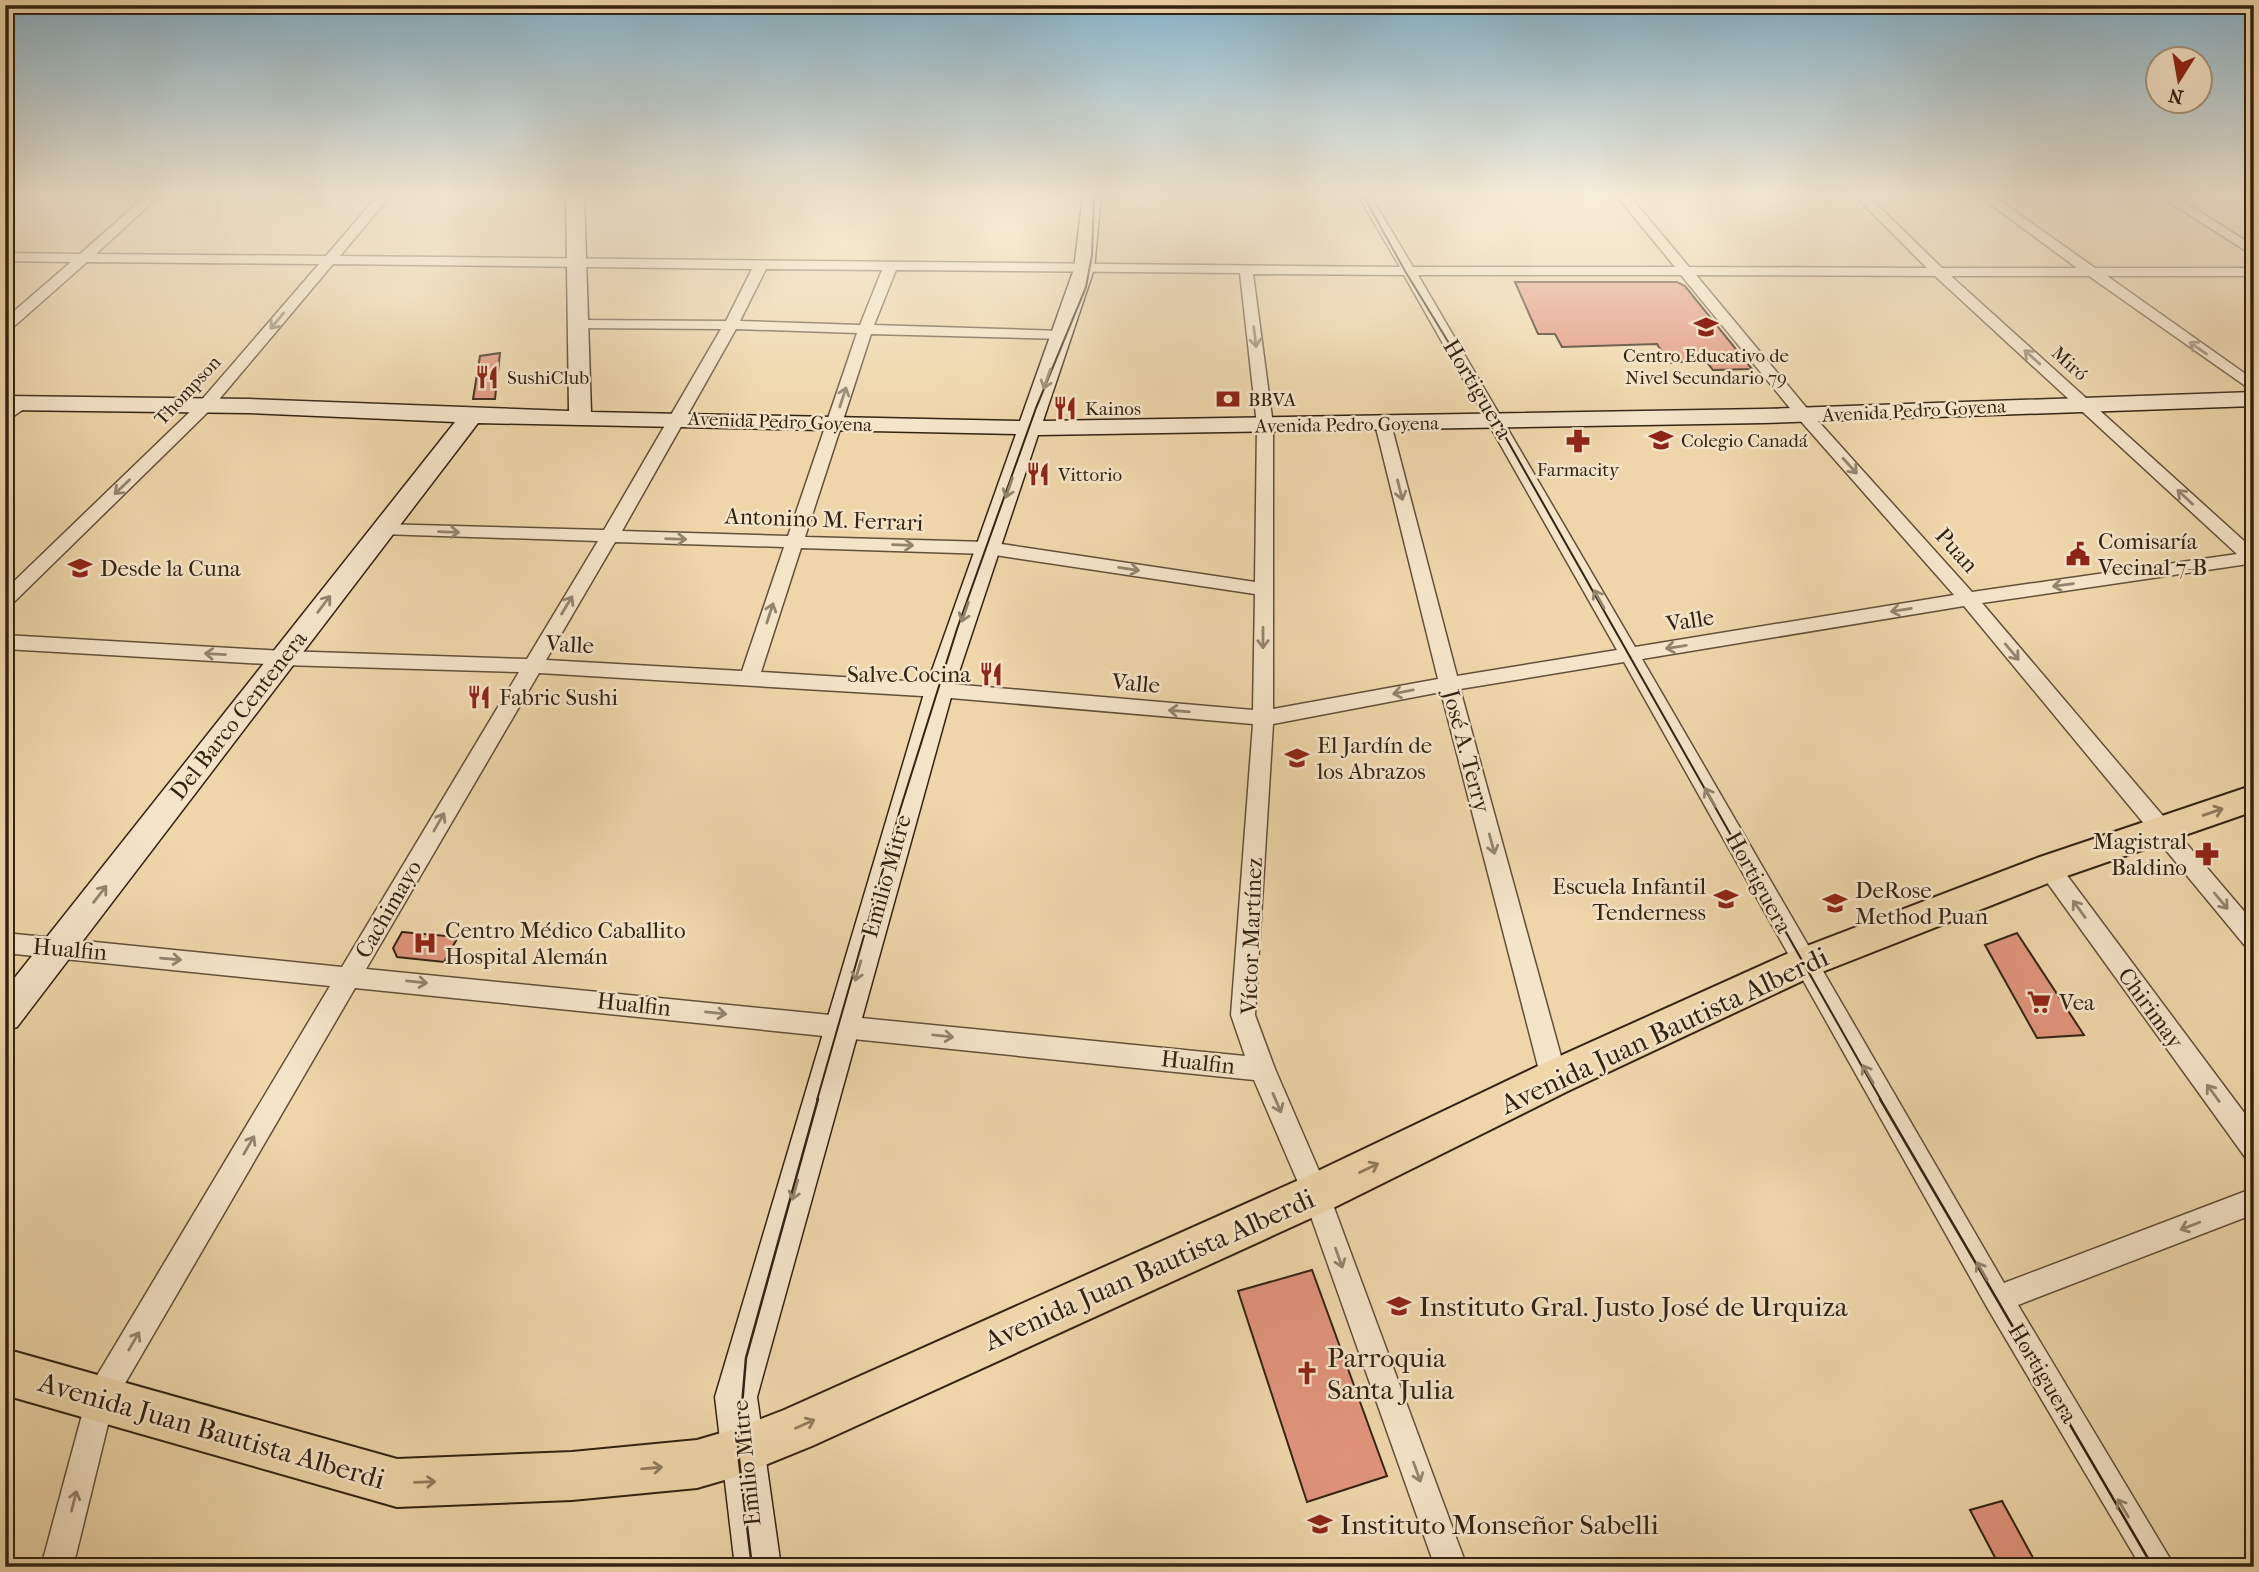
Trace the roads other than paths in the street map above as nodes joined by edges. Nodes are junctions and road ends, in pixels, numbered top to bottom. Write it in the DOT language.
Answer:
graph roads {
  1 [pos="72,268"];
  2 [pos="321,268"];
  3 [pos="578,268"];
  4 [pos="759,268"];
  5 [pos="889,268"];
  6 [pos="1022,268"];
  7 [pos="1406,268"];
  8 [pos="1683,268"];
  9 [pos="1935,268"];
  10 [pos="2086,268"];
  11 [pos="1084,269"];
  12 [pos="1246,270"];
  13 [pos="1407,271"];
  14 [pos="1685,271"];
  15 [pos="2254,272"];
  16 [pos="1940,273"];
  17 [pos="2092,273"];
  18 [pos="580,324"];
  19 [pos="731,325"];
  20 [pos="5,327"];
  21 [pos="865,330"];
  22 [pos="1063,335"];
  23 [pos="2254,387"];
  24 [pos="2254,399"];
  25 [pos="2083,402"];
  26 [pos="213,406"];
  27 [pos="11,408"];
  28 [pos="471,415"];
  29 [pos="1804,415"];
  30 [pos="580,417"];
  31 [pos="679,419"];
  32 [pos="1499,422"];
  33 [pos="835,423"];
  34 [pos="1384,424"];
  35 [pos="1265,425"];
  36 [pos="1030,428"];
  37 [pos="380,529"];
  38 [pos="607,537"];
  39 [pos="793,542"];
  40 [pos="988,548"];
  41 [pos="2253,559"];
  42 [pos="1264,589"];
  43 [pos="1968,599"];
  44 [pos="5,601"];
  45 [pos="5,642"];
  46 [pos="1630,655"];
  47 [pos="283,658"];
  48 [pos="531,666"];
  49 [pos="749,678"];
  50 [pos="1449,684"];
  51 [pos="939,690"];
  52 [pos="1263,718"];
  53 [pos="2254,798"];
  54 [pos="2161,830"];
  55 [pos="2049,868"];
  56 [pos="2254,940"];
  57 [pos="5,943"];
  58 [pos="58,948"];
  59 [pos="1804,963"];
  60 [pos="349,975"];
  61 [pos="5,1016"];
  62 [pos="843,1026"];
  63 [pos="1262,1069"];
  64 [pos="1554,1078"];
  65 [pos="2254,1148"];
  66 [pos="1315,1194"];
  67 [pos="2254,1201"];
  68 [pos="1998,1299"];
  69 [pos="5,1372"];
  70 [pos="99,1399"];
  71 [pos="742,1450"];
  72 [pos="57,1567"];
  73 [pos="758,1567"];
  74 [pos="1451,1567"];
  75 [pos="2158,1567"];
  1 -- 20 [label="street"];
  2 -- 26 [label="street, Thompson, one-way"];
  3 -- 18 [label="street"];
  4 -- 19 [label="street, Cachimayo"];
  5 -- 21 [label="street"];
  6 -- 11 [label="street"];
  7 -- 13 [label="street, Hortiguera"];
  8 -- 14 [label="street, Puan"];
  9 -- 16 [label="street, Miró"];
  10 -- 17 [label="street"];
  11 -- 12 [label="street"];
  11 -- 22 [label="street, Emilio Mitre"];
  12 -- 13 [label="street"];
  12 -- 35 [label="street, Víctor Martínez, one-way"];
  13 -- 14 [label="street"];
  13 -- 32 [label="street, Hortiguera"];
  14 -- 16 [label="street"];
  14 -- 29 [label="street, Puan"];
  15 -- 17 [label="street"];
  16 -- 17 [label="street"];
  25 -- 16 [label="street, Miró, one-way"];
  23 -- 17 [label="street, one-way"];
  18 -- 19 [label="street"];
  18 -- 30 [label="street"];
  19 -- 21 [label="street"];
  19 -- 31 [label="street, Cachimayo"];
  21 -- 22 [label="street"];
  33 -- 21 [label="street, one-way"];
  22 -- 36 [label="street, Emilio Mitre, one-way"];
  24 -- 25 [label="street, Avenida Pedro Goyena"];
  25 -- 29 [label="street, Avenida Pedro Goyena"];
  41 -- 25 [label="street, Miró, one-way"];
  26 -- 27 [label="street, Avenida Pedro Goyena"];
  26 -- 28 [label="street, Avenida Pedro Goyena"];
  26 -- 44 [label="street, Thompson, one-way"];
  28 -- 30 [label="street, Avenida Pedro Goyena"];
  28 -- 37 [label="street, Del Barco Centenera"];
  29 -- 32 [label="street, Avenida Pedro Goyena"];
  29 -- 43 [label="street, Puan, one-way"];
  30 -- 31 [label="street, Avenida Pedro Goyena"];
  31 -- 33 [label="street, Avenida Pedro Goyena"];
  31 -- 38 [label="street, Cachimayo"];
  32 -- 34 [label="street, Avenida Pedro Goyena"];
  46 -- 32 [label="street, Hortiguera, one-way"];
  33 -- 36 [label="street, Avenida Pedro Goyena"];
  33 -- 39 [label="street"];
  34 -- 35 [label="street, Avenida Pedro Goyena"];
  34 -- 50 [label="street, José A. Terry, one-way"];
  35 -- 36 [label="street, Avenida Pedro Goyena"];
  35 -- 42 [label="street, Víctor Martínez"];
  36 -- 40 [label="street, Emilio Mitre, one-way"];
  37 -- 38 [label="street, Antonino M. Ferrari, one-way"];
  47 -- 37 [label="street, Del Barco Centenera, one-way"];
  38 -- 39 [label="street, Antonino M. Ferrari, one-way"];
  48 -- 38 [label="street, Cachimayo, one-way"];
  39 -- 40 [label="street, Antonino M. Ferrari, one-way"];
  49 -- 39 [label="street, one-way"];
  40 -- 42 [label="street, Antonino M. Ferrari, one-way"];
  40 -- 51 [label="street, Emilio Mitre, one-way"];
  41 -- 43 [label="street, Valle, one-way"];
  42 -- 52 [label="street, Víctor Martínez, one-way"];
  43 -- 46 [label="street, Valle, one-way"];
  43 -- 54 [label="street, Puan, one-way"];
  47 -- 45 [label="street, Valle, one-way"];
  46 -- 50 [label="street, Valle"];
  59 -- 46 [label="street, Hortiguera, one-way"];
  47 -- 48 [label="street, Valle"];
  58 -- 47 [label="street, Del Barco Centenera, one-way"];
  48 -- 49 [label="street, Valle"];
  60 -- 48 [label="street, Cachimayo, one-way"];
  49 -- 51 [label="street, Valle"];
  50 -- 52 [label="street, Valle, one-way"];
  50 -- 64 [label="street, José A. Terry, one-way"];
  52 -- 51 [label="street, Valle, one-way"];
  51 -- 62 [label="street, Emilio Mitre, one-way"];
  52 -- 63 [label="street, Víctor Martínez"];
  54 -- 53 [label="main road, Avenida Juan Bautista Alberdi, one-way"];
  54 -- 55 [label="main road, Avenida Juan Bautista Alberdi"];
  54 -- 56 [label="street, Puan, one-way"];
  55 -- 59 [label="main road, Avenida Juan Bautista Alberdi"];
  65 -- 55 [label="street, Chirimay, one-way"];
  57 -- 58 [label="street, Hualfin"];
  58 -- 60 [label="street, Hualfin, one-way"];
  58 -- 61 [label="street, Del Barco Centenera"];
  59 -- 64 [label="main road, Avenida Juan Bautista Alberdi"];
  68 -- 59 [label="street, Hortiguera, one-way"];
  60 -- 62 [label="street, Hualfin, one-way"];
  70 -- 60 [label="street, Cachimayo, one-way"];
  62 -- 63 [label="street, Hualfin, one-way"];
  62 -- 71 [label="street, Emilio Mitre, one-way"];
  63 -- 66 [label="street, Víctor Martínez, one-way"];
  66 -- 64 [label="main road, Avenida Juan Bautista Alberdi, one-way"];
  71 -- 66 [label="main road, Avenida Juan Bautista Alberdi, one-way"];
  66 -- 74 [label="street, Víctor Martínez, one-way"];
  67 -- 68 [label="street, one-way"];
  75 -- 68 [label="street, Hortiguera, one-way"];
  69 -- 70 [label="main road, Avenida Juan Bautista Alberdi"];
  70 -- 71 [label="main road, Avenida Juan Bautista Alberdi, one-way"];
  72 -- 70 [label="street, Cachimayo, one-way"];
  71 -- 73 [label="street, Emilio Mitre"];
}
